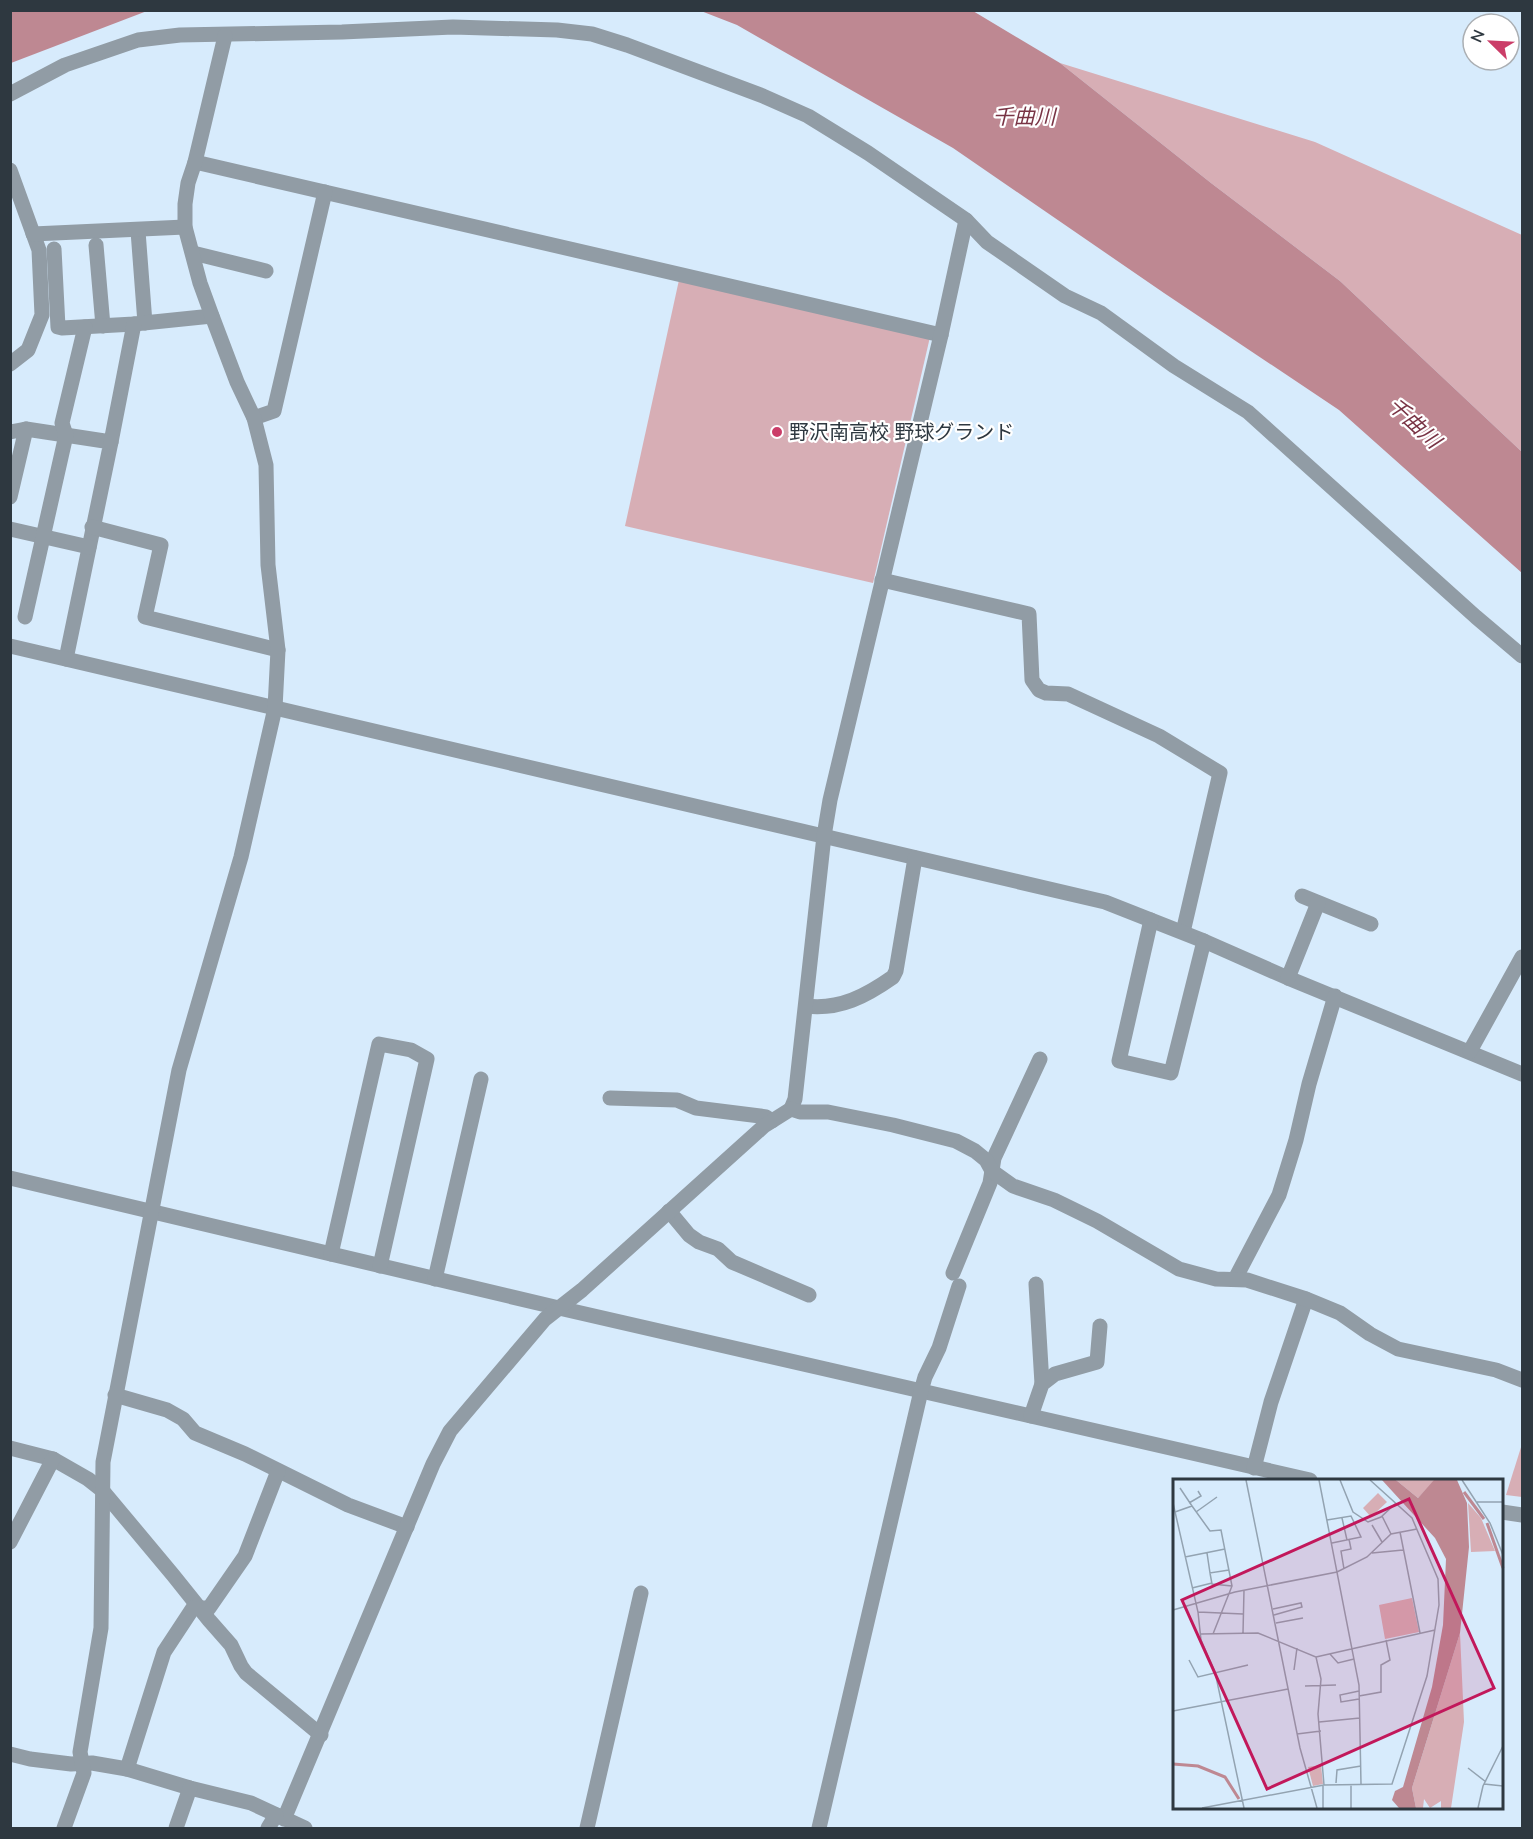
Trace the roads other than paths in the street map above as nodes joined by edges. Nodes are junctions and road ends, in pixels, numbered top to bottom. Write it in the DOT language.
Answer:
graph roads {
  1 [pos="225,36"];
  2 [pos="10,94"];
  3 [pos="195,162"];
  4 [pos="10,170"];
  5 [pos="325,192"];
  6 [pos="966,220"];
  7 [pos="185,227"];
  8 [pos="138,231"];
  9 [pos="33,234"];
  10 [pos="96,245"];
  11 [pos="54,249"];
  12 [pos="193,253"];
  13 [pos="267,271"];
  14 [pos="212,316"];
  15 [pos="140,324"];
  16 [pos="103,326"];
  17 [pos="85,327"];
  18 [pos="941,335"];
  19 [pos="10,364"];
  20 [pos="254,418"];
  21 [pos="26,429"];
  22 [pos="10,432"];
  23 [pos="66,435"];
  24 [pos="111,442"];
  25 [pos="10,497"];
  26 [pos="92,527"];
  27 [pos="10,529"];
  28 [pos="43,536"];
  29 [pos="89,547"];
  30 [pos="882,580"];
  31 [pos="25,617"];
  32 [pos="10,646"];
  33 [pos="278,650"];
  34 [pos="1522,656"];
  35 [pos="66,659"];
  36 [pos="275,708"];
  37 [pos="824,836"];
  38 [pos="915,858"];
  39 [pos="1302,896"];
  40 [pos="1318,903"];
  41 [pos="1151,920"];
  42 [pos="1371,924"];
  43 [pos="1183,933"];
  44 [pos="1204,941"];
  45 [pos="1522,957"];
  46 [pos="1288,978"];
  47 [pos="1335,996"];
  48 [pos="806,1006"];
  49 [pos="1470,1051"];
  50 [pos="1040,1059"];
  51 [pos="1522,1071"];
  52 [pos="481,1079"];
  53 [pos="610,1098"];
  54 [pos="791,1109"];
  55 [pos="772,1121"];
  56 [pos="992,1171"];
  57 [pos="10,1178"];
  58 [pos="669,1210"];
  59 [pos="151,1211"];
  60 [pos="331,1254"];
  61 [pos="380,1266"];
  62 [pos="435,1279"];
  63 [pos="1235,1279"];
  64 [pos="1036,1284"];
  65 [pos="809,1295"];
  66 [pos="1306,1299"];
  67 [pos="559,1308"];
  68 [pos="1100,1326"];
  69 [pos="1522,1380"];
  70 [pos="1042,1384"];
  71 [pos="921,1391"];
  72 [pos="116,1395"];
  73 [pos="1031,1416"];
  74 [pos="10,1448"];
  75 [pos="53,1460"];
  76 [pos="1254,1468"];
  77 [pos="278,1471"];
  78 [pos="1305,1479"];
  79 [pos="102,1490"];
  80 [pos="1503,1512"];
  81 [pos="1522,1515"];
  82 [pos="407,1527"];
  83 [pos="10,1542"];
  84 [pos="641,1593"];
  85 [pos="200,1608"];
  86 [pos="321,1735"];
  87 [pos="10,1754"];
  88 [pos="82,1764"];
  89 [pos="127,1769"];
  90 [pos="190,1788"];
  91 [pos="280,1817"];
  92 [pos="64,1828"];
  93 [pos="176,1828"];
  94 [pos="268,1828"];
  95 [pos="305,1828"];
  96 [pos="587,1828"];
  97 [pos="819,1828"];
  1 -- 2 [label="street"];
  1 -- 3 [label="street"];
  1 -- 6 [label="street"];
  3 -- 5 [label="street"];
  3 -- 7 [label="street"];
  4 -- 9 [label="street"];
  5 -- 18 [label="street"];
  5 -- 20 [label="street"];
  6 -- 18 [label="street"];
  6 -- 34 [label="street"];
  7 -- 8 [label="street"];
  7 -- 12 [label="street"];
  8 -- 9 [label="street"];
  8 -- 15 [label="street"];
  9 -- 19 [label="street"];
  10 -- 16 [label="street"];
  11 -- 17 [label="street"];
  12 -- 13 [label="street"];
  12 -- 14 [label="street"];
  14 -- 15 [label="street"];
  14 -- 20 [label="street"];
  15 -- 16 [label="street"];
  15 -- 24 [label="street"];
  16 -- 17 [label="street"];
  17 -- 23 [label="street"];
  18 -- 30 [label="street"];
  20 -- 33 [label="street"];
  21 -- 22 [label="street"];
  21 -- 23 [label="street"];
  21 -- 25 [label="street"];
  23 -- 24 [label="street"];
  23 -- 28 [label="street"];
  24 -- 26 [label="street"];
  26 -- 29 [label="street"];
  26 -- 33 [label="street"];
  27 -- 28 [label="street"];
  28 -- 29 [label="street"];
  28 -- 31 [label="street"];
  29 -- 35 [label="street"];
  30 -- 37 [label="street"];
  30 -- 43 [label="street"];
  32 -- 35 [label="street"];
  33 -- 36 [label="street"];
  35 -- 36 [label="street"];
  36 -- 37 [label="street"];
  36 -- 59 [label="street"];
  37 -- 38 [label="street"];
  37 -- 48 [label="street"];
  38 -- 41 [label="street"];
  38 -- 48 [label="street"];
  39 -- 40 [label="street"];
  40 -- 42 [label="street"];
  40 -- 46 [label="street"];
  41 -- 43 [label="street"];
  41 -- 44 [label="street"];
  43 -- 44 [label="street"];
  44 -- 46 [label="street"];
  45 -- 49 [label="street"];
  46 -- 47 [label="street"];
  47 -- 49 [label="street"];
  47 -- 63 [label="street"];
  48 -- 54 [label="street"];
  49 -- 51 [label="street"];
  50 -- 56 [label="street"];
  52 -- 62 [label="street"];
  53 -- 55 [label="street"];
  54 -- 55 [label="street"];
  54 -- 56 [label="street"];
  55 -- 58 [label="street"];
  56 -- 63 [label="street"];
  56 -- 71 [label="street"];
  57 -- 59 [label="street"];
  58 -- 65 [label="street"];
  58 -- 67 [label="street"];
  59 -- 60 [label="street"];
  59 -- 72 [label="street"];
  60 -- 61 [label="street"];
  60 -- 61 [label="street"];
  61 -- 62 [label="street"];
  62 -- 67 [label="street"];
  63 -- 66 [label="street"];
  64 -- 70 [label="street"];
  66 -- 69 [label="street"];
  66 -- 76 [label="street"];
  67 -- 71 [label="street"];
  67 -- 82 [label="street"];
  68 -- 70 [label="street"];
  70 -- 73 [label="street"];
  71 -- 73 [label="street"];
  71 -- 97 [label="street"];
  72 -- 77 [label="street"];
  72 -- 79 [label="street"];
  73 -- 76 [label="street"];
  74 -- 75 [label="street"];
  75 -- 79 [label="street"];
  75 -- 83 [label="street"];
  76 -- 78 [label="street"];
  77 -- 82 [label="street"];
  77 -- 85 [label="street"];
  79 -- 85 [label="street"];
  79 -- 88 [label="street"];
  80 -- 81 [label="street"];
  82 -- 86 [label="street"];
  84 -- 96 [label="street"];
  85 -- 86 [label="street"];
  85 -- 89 [label="street"];
  86 -- 91 [label="street"];
  87 -- 88 [label="street"];
  88 -- 89 [label="street"];
  88 -- 92 [label="street"];
  89 -- 90 [label="street"];
  90 -- 91 [label="street"];
  90 -- 93 [label="street"];
  91 -- 94 [label="street"];
  91 -- 95 [label="street"];
}
